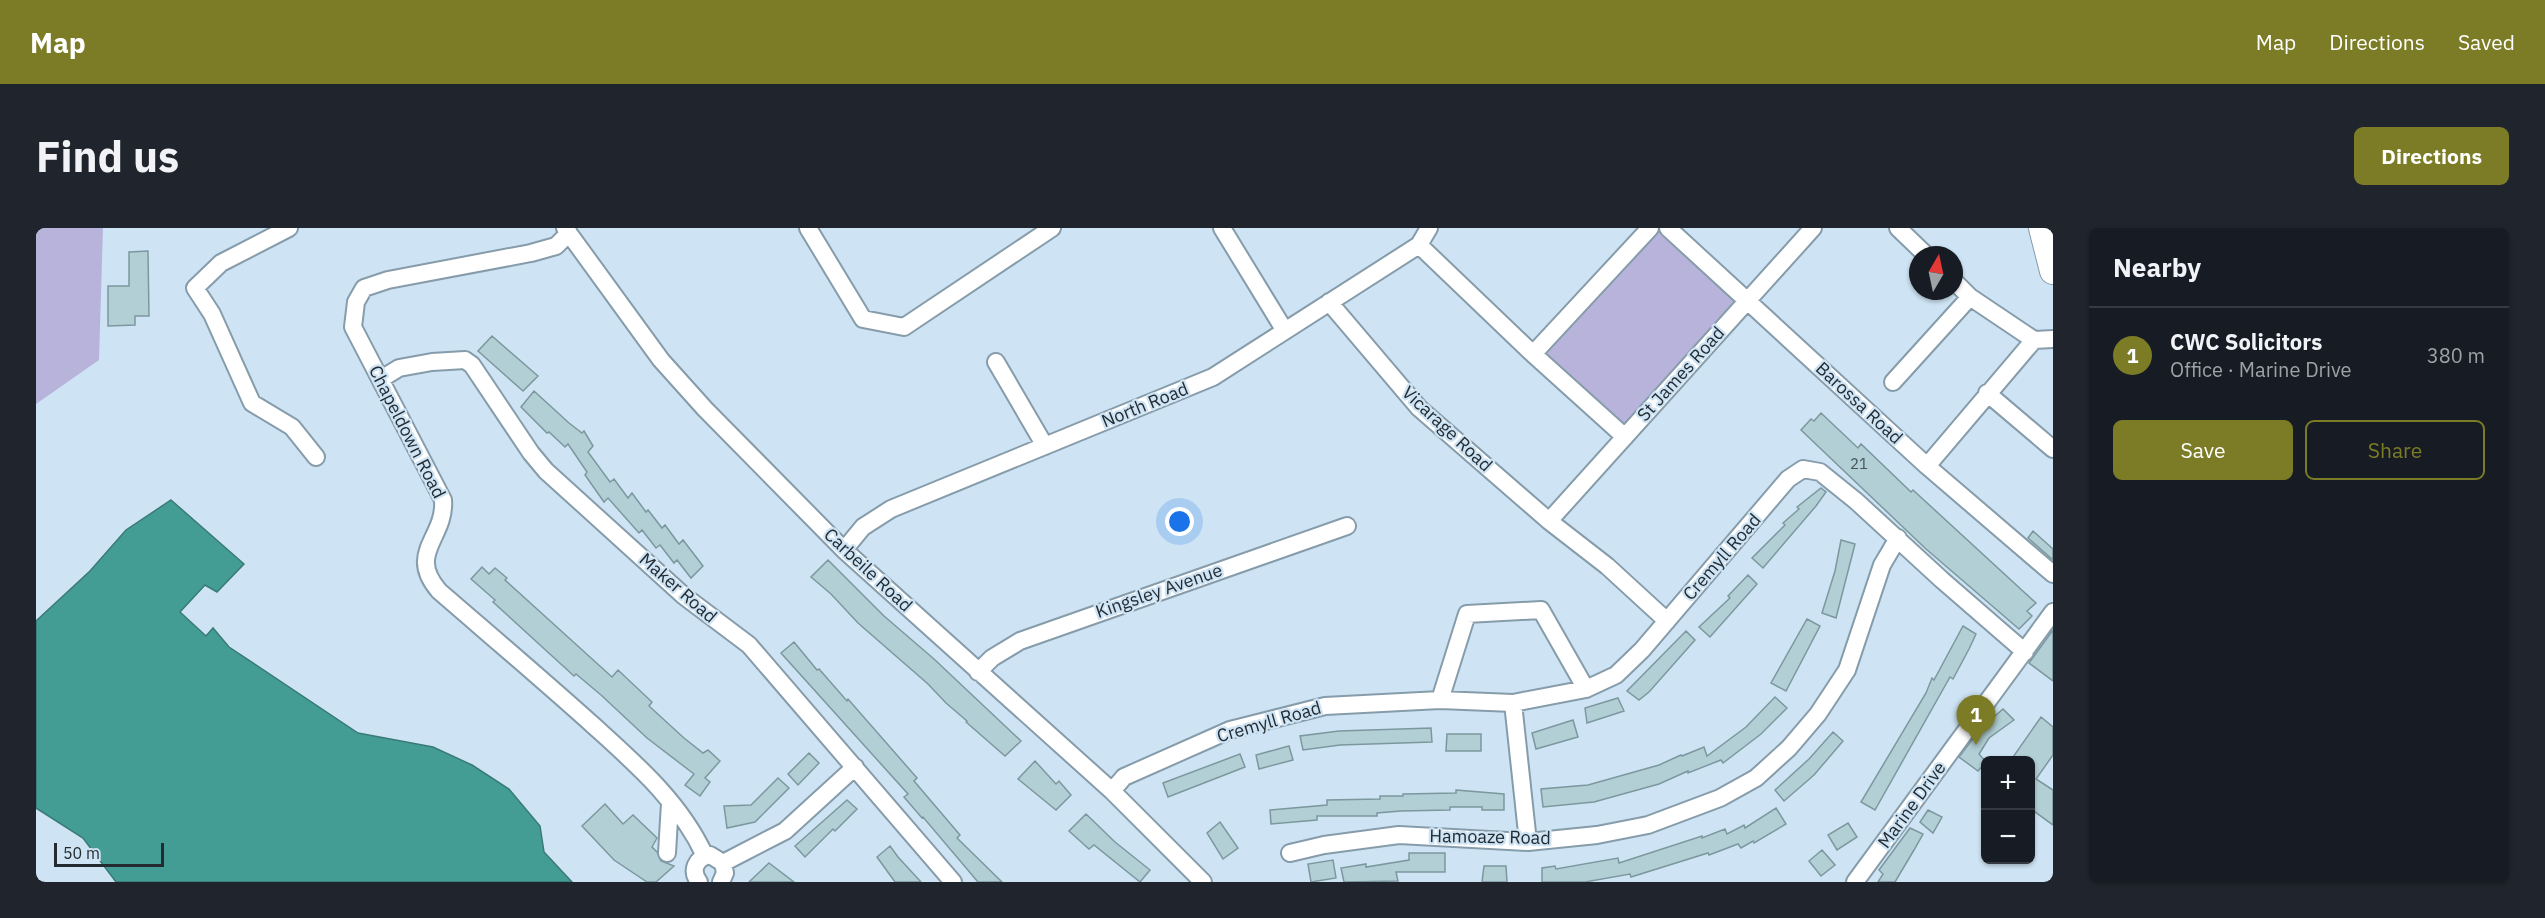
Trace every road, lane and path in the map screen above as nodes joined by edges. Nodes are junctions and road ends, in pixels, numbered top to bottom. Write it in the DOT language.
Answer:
graph roads {
  1 [pos="289,228"];
  2 [pos="808,228"];
  3 [pos="1052,228"];
  4 [pos="1222,228"];
  5 [pos="1650,228"];
  6 [pos="1668,228"];
  7 [pos="1813,228"];
  8 [pos="1898,228"];
  9 [pos="2042,228"];
  10 [pos="567,230"];
  11 [pos="1030,233"];
  12 [pos="1425,233"];
  13 [pos="1917,246"];
  14 [pos="2053,271"];
  15 [pos="1963,290"];
  16 [pos="1970,297"];
  17 [pos="1747,300"];
  18 [pos="1329,302"];
  19 [pos="1285,331"];
  20 [pos="2053,339"];
  21 [pos="2034,340"];
  22 [pos="1533,354"];
  23 [pos="996,362"];
  24 [pos="381,379"];
  25 [pos="1893,382"];
  26 [pos="1987,393"];
  27 [pos="1625,437"];
  28 [pos="1045,446"];
  29 [pos="2053,449"];
  30 [pos="316,458"];
  31 [pos="1927,466"];
  32 [pos="1549,521"];
  33 [pos="1347,526"];
  34 [pos="1898,538"];
  35 [pos="844,550"];
  36 [pos="2053,574"];
  37 [pos="2053,612"];
  38 [pos="1667,621"];
  39 [pos="2025,652"];
  40 [pos="978,672"];
  41 [pos="1586,689"];
  42 [pos="1440,700"];
  43 [pos="1513,703"];
  44 [pos="855,767"];
  45 [pos="1113,791"];
  46 [pos="670,803"];
  47 [pos="1528,842"];
  48 [pos="667,853"];
  49 [pos="1290,853"];
  50 [pos="705,856"];
  51 [pos="723,863"];
  52 [pos="699,882"];
  53 [pos="721,882"];
  54 [pos="953,882"];
  55 [pos="1203,882"];
  56 [pos="1855,882"];
  1 -- 30 [label="street"];
  2 -- 11 [label="street"];
  3 -- 11 [label="street"];
  4 -- 19 [label="street"];
  5 -- 22 [label="street"];
  6 -- 17 [label="street, Barossa Road"];
  7 -- 17 [label="street, St James Road"];
  8 -- 13 [label="street"];
  9 -- 14 [label="main road"];
  10 -- 24 [label="street, Chapeldown Road"];
  10 -- 35 [label="street, Carbeile Road"];
  12 -- 18 [label="street, North Road"];
  12 -- 22 [label="street"];
  15 -- 16 [label="street"];
  16 -- 21 [label="street"];
  16 -- 25 [label="street"];
  17 -- 27 [label="street, St James Road"];
  17 -- 31 [label="street, Barossa Road"];
  18 -- 19 [label="street, North Road"];
  18 -- 32 [label="street, Vicarage Road"];
  19 -- 28 [label="street, North Road"];
  20 -- 21 [label="street"];
  21 -- 26 [label="street"];
  22 -- 27 [label="street"];
  23 -- 28 [label="street"];
  24 -- 44 [label="street, Maker Road"];
  24 -- 46 [label="street, Chapeldown Road"];
  26 -- 29 [label="street"];
  26 -- 31 [label="street"];
  27 -- 32 [label="street, St James Road"];
  28 -- 35 [label="street, North Road"];
  31 -- 36 [label="street, Barossa Road"];
  32 -- 38 [label="street, Vicarage Road"];
  33 -- 40 [label="street, Kingsley Avenue"];
  34 -- 38 [label="street, Cremyll Road"];
  34 -- 39 [label="street"];
  34 -- 47 [label="street, Hamoaze Road"];
  35 -- 40 [label="street, Carbeile Road"];
  37 -- 39 [label="street, Marine Drive"];
  38 -- 41 [label="street, Cremyll Road"];
  39 -- 56 [label="street, Marine Drive"];
  40 -- 45 [label="street, Carbeile Road"];
  41 -- 42 [label="street"];
  41 -- 43 [label="street, Cremyll Road"];
  42 -- 43 [label="street, Cremyll Road"];
  42 -- 45 [label="street, Cremyll Road"];
  43 -- 47 [label="street"];
  44 -- 51 [label="street"];
  44 -- 54 [label="street, Maker Road"];
  45 -- 55 [label="street, Carbeile Road"];
  46 -- 48 [label="street"];
  46 -- 50 [label="street, Chapeldown Road"];
  47 -- 49 [label="street, Hamoaze Road"];
  50 -- 51 [label="street"];
  50 -- 52 [label="street"];
  51 -- 53 [label="street"];
}
